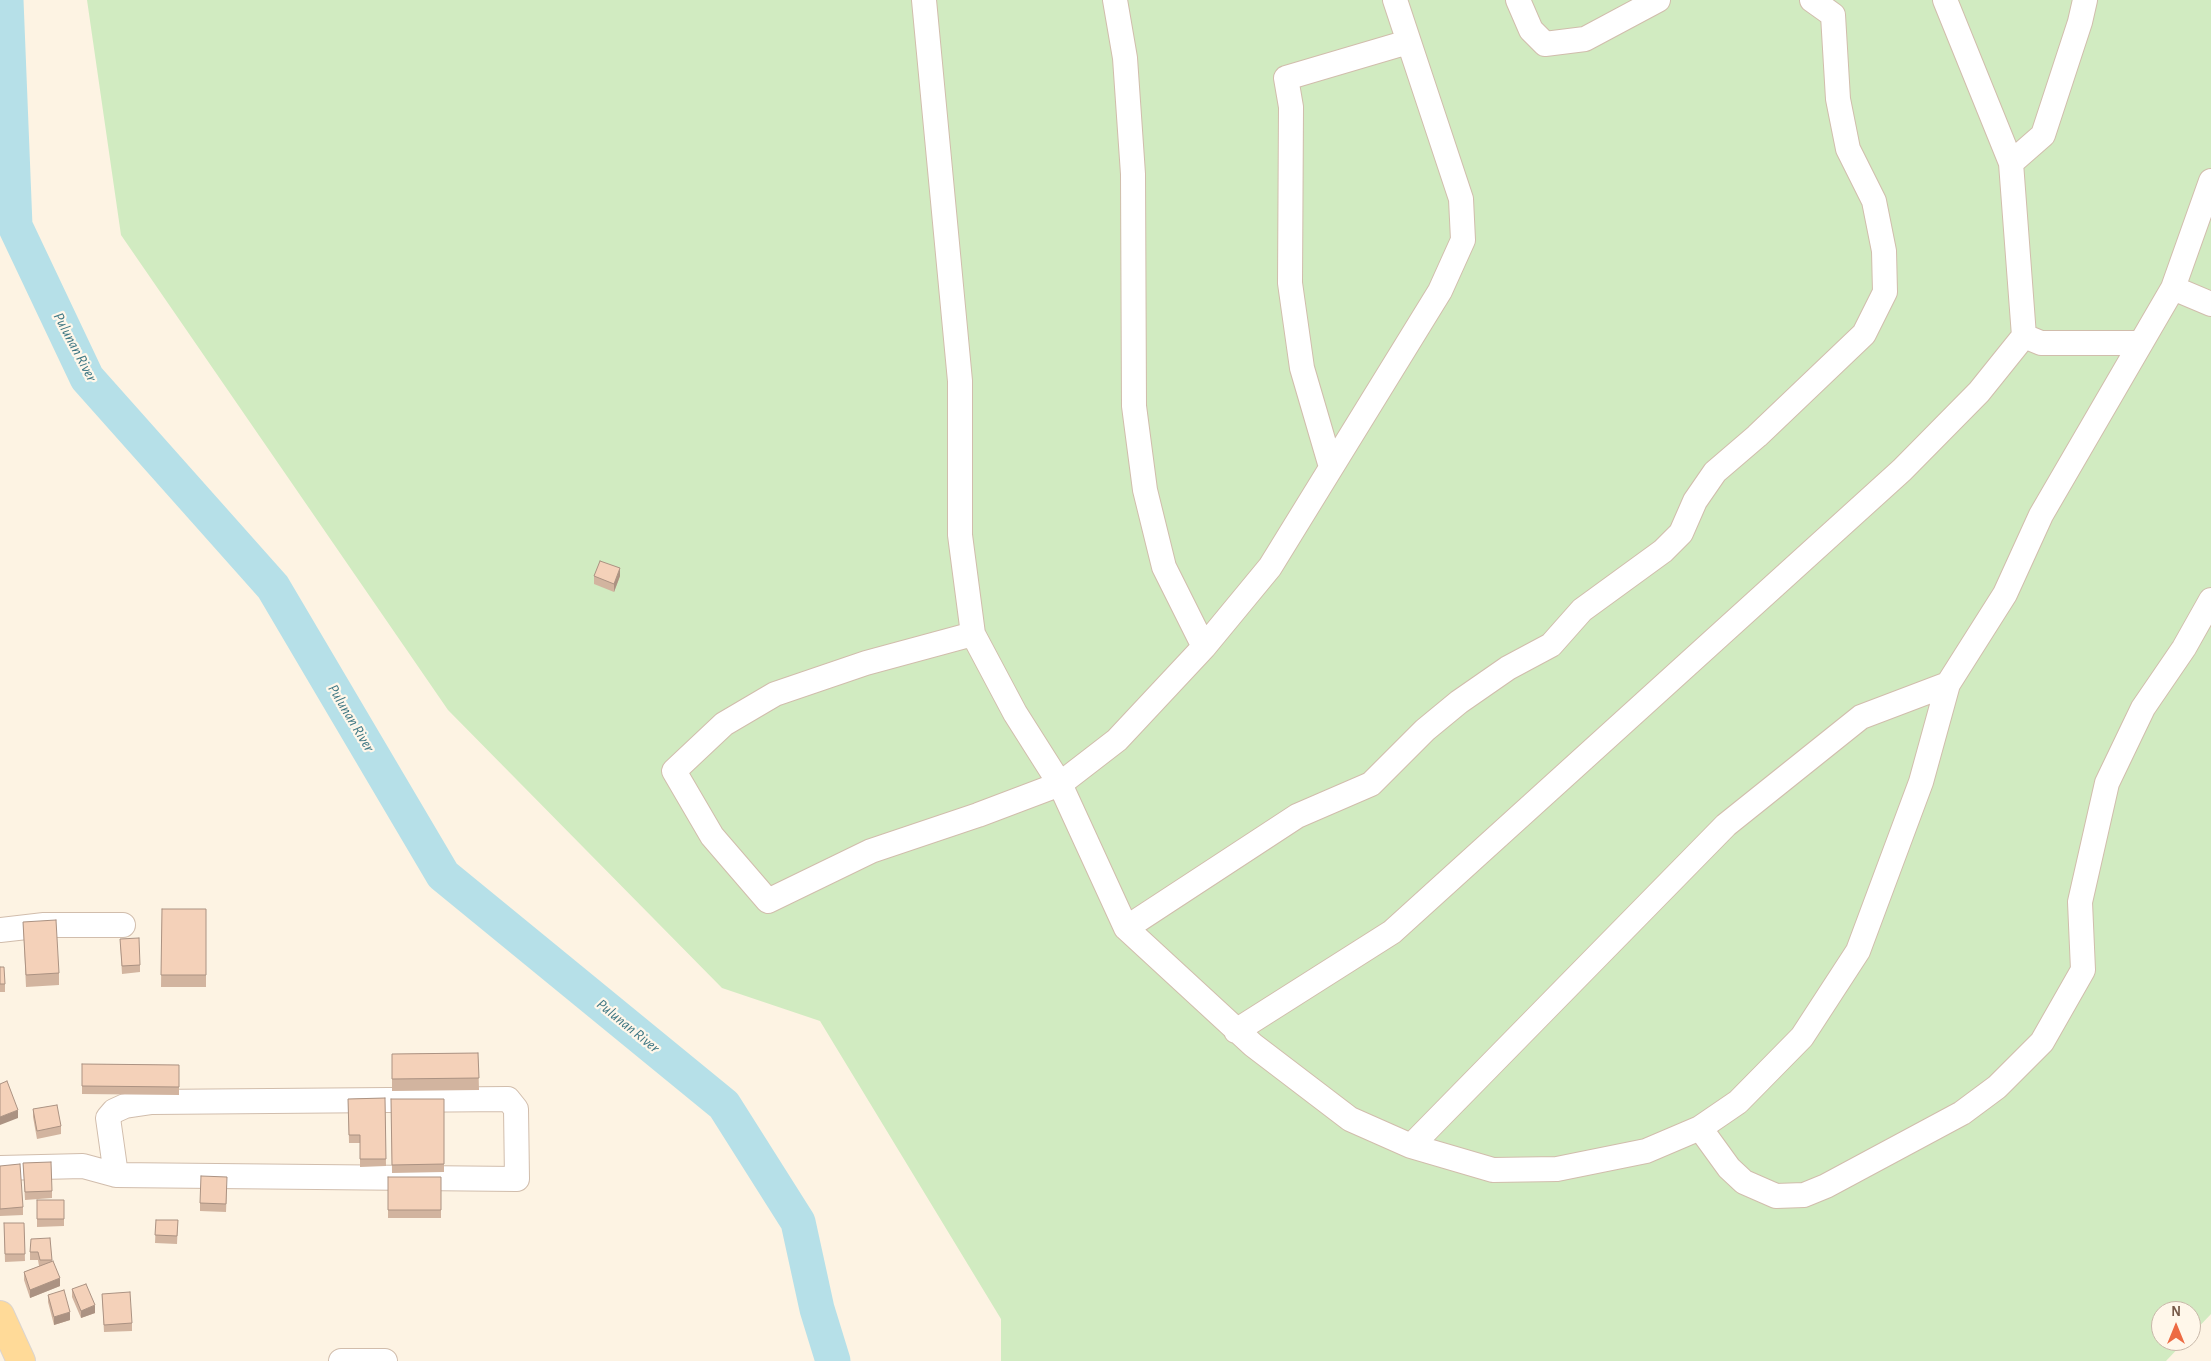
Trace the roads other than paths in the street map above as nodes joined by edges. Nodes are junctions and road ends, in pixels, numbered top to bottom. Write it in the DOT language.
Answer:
graph roads {
  1 [pos="924,0"];
  2 [pos="1115,0"];
  3 [pos="1394,0"];
  4 [pos="1518,0"];
  5 [pos="1658,0"];
  6 [pos="1812,0"];
  7 [pos="1945,0"];
  8 [pos="2085,0"];
  9 [pos="1408,42"];
  10 [pos="2011,163"];
  11 [pos="2211,181"];
  12 [pos="2173,288"];
  13 [pos="2211,304"];
  14 [pos="2024,336"];
  15 [pos="2141,343"];
  16 [pos="1331,467"];
  17 [pos="2211,600"];
  18 [pos="973,634"];
  19 [pos="1204,647"];
  20 [pos="1948,684"];
  21 [pos="1060,784"];
  22 [pos="123,925"];
  23 [pos="1126,928"];
  24 [pos="0,930"];
  25 [pos="1236,1031"];
  26 [pos="1700,1128"];
  27 [pos="1411,1146"];
  28 [pos="0,1168"];
  29 [pos="116,1175"];
  30 [pos="0,1315"];
  31 [pos="21,1361"];
  32 [pos="341,1361"];
  33 [pos="386,1361"];
  1 -- 18 [label="street"];
  2 -- 19 [label="street"];
  3 -- 9 [label="street"];
  4 -- 5 [label="street"];
  6 -- 23 [label="street"];
  7 -- 10 [label="street"];
  8 -- 10 [label="street"];
  9 -- 16 [label="street"];
  9 -- 16 [label="street"];
  10 -- 14 [label="street"];
  11 -- 12 [label="street"];
  12 -- 13 [label="street"];
  12 -- 15 [label="street"];
  14 -- 15 [label="street"];
  14 -- 25 [label="street"];
  15 -- 20 [label="street"];
  16 -- 19 [label="street"];
  17 -- 26 [label="street"];
  18 -- 21 [label="street"];
  18 -- 21 [label="street"];
  19 -- 21 [label="street"];
  20 -- 26 [label="street"];
  20 -- 27 [label="street"];
  21 -- 23 [label="street"];
  22 -- 24 [label="street"];
  23 -- 25 [label="street"];
  25 -- 27 [label="street"];
  26 -- 27 [label="street"];
  28 -- 29 [label="street"];
  29 -- 29 [label="street"];
  30 -- 31 [label="main road"];
  32 -- 33 [label="street"];
}
